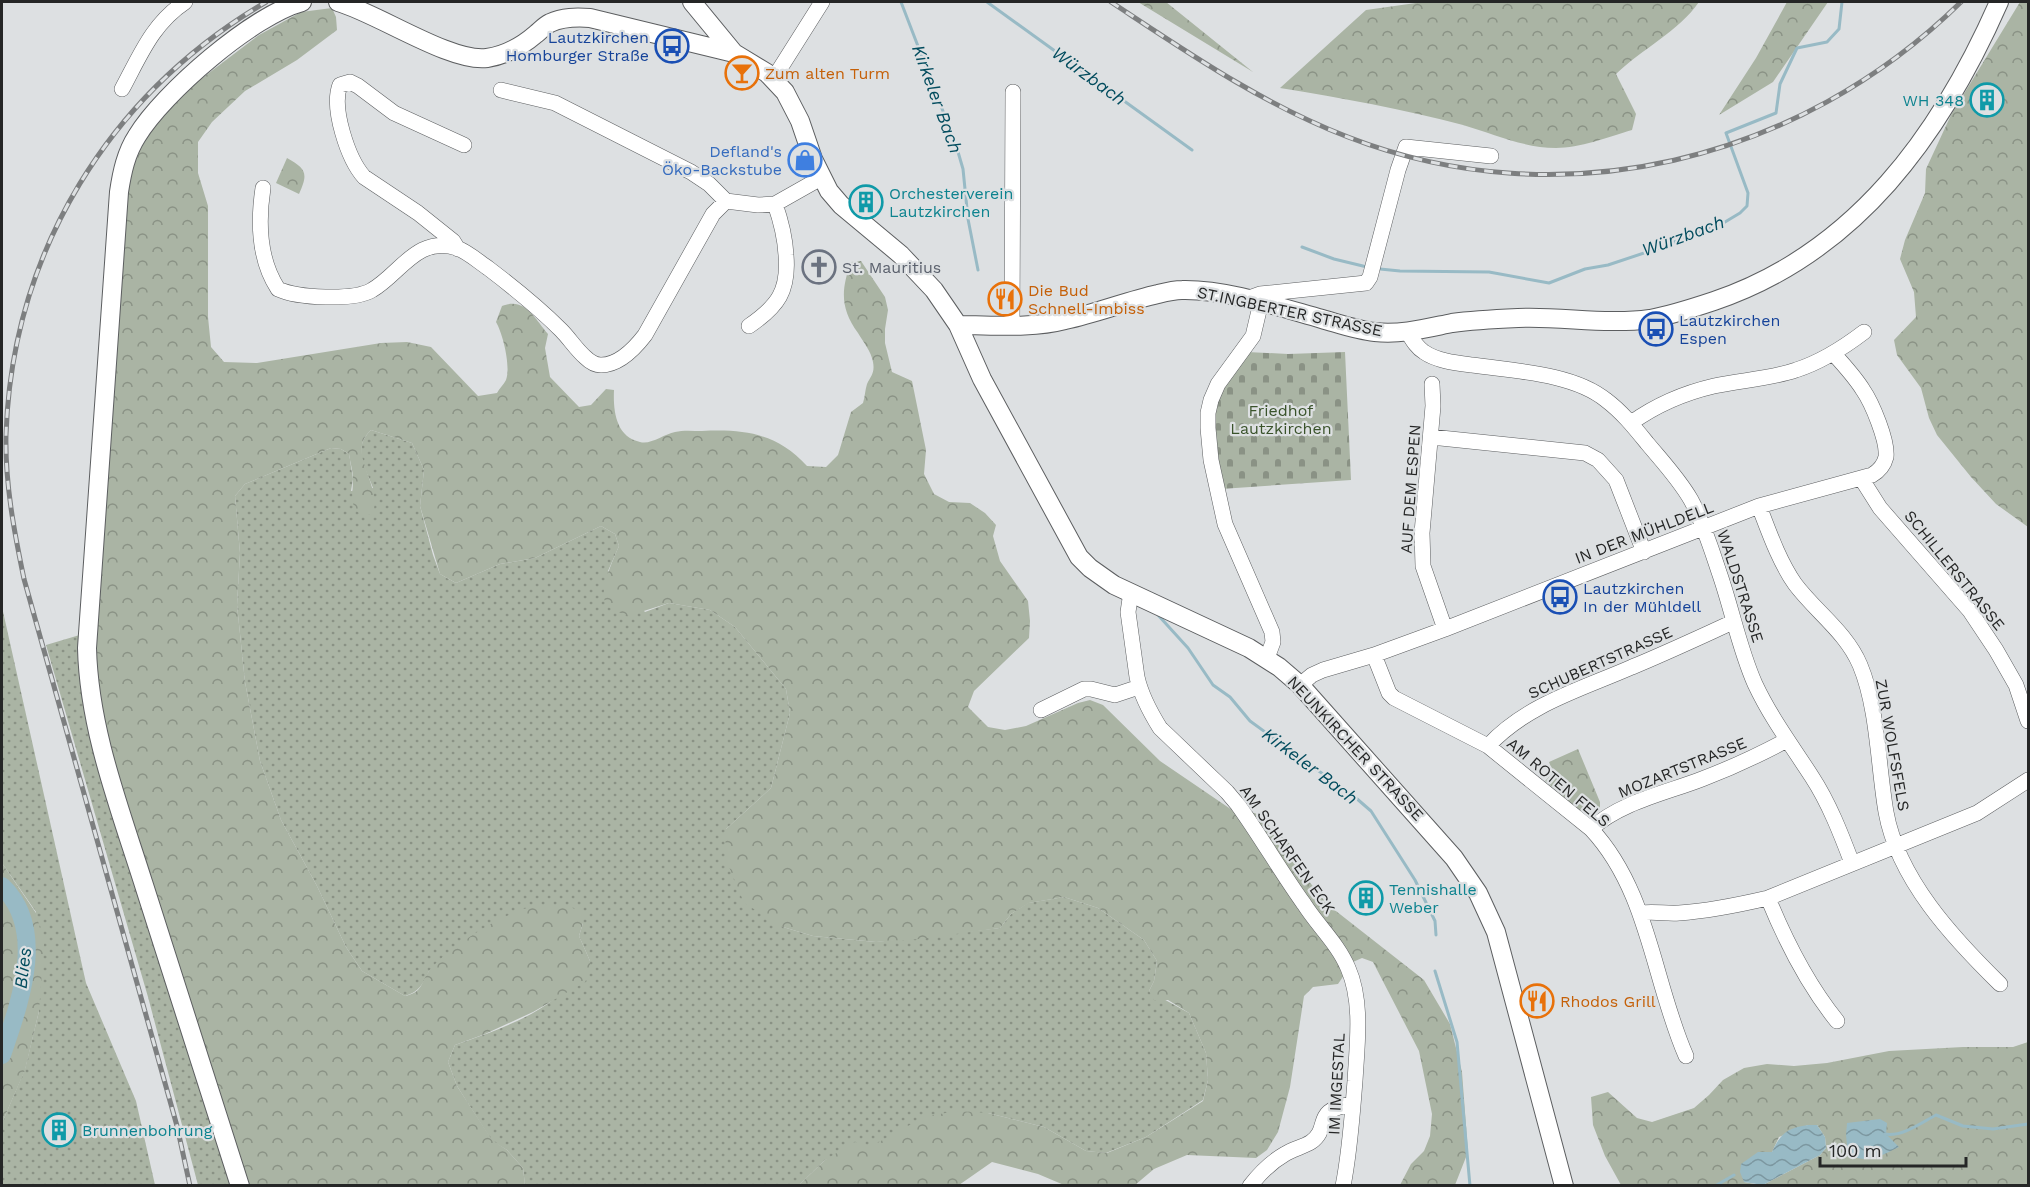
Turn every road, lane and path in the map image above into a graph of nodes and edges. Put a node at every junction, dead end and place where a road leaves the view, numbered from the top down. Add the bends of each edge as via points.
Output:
1 (185, 2) edge
2 (302, 2) edge
3 (338, 2) edge
4 (692, 2) edge
5 (822, 2) edge
6 (1999, 2) edge
7 (705, 17) junction
8 (687, 42) junction
9 (734, 53) junction
10 (774, 78) junction
11 (122, 89) dead end
12 (501, 90) dead end
13 (1013, 92) dead end
14 (464, 145) dead end
15 (1491, 156) dead end
16 (821, 178) junction
17 (263, 188) dead end
18 (726, 201) junction
19 (775, 204) junction
20 (458, 249) junction
21 (1254, 301) junction
22 (749, 326) dead end
23 (958, 326) junction
24 (1012, 326) junction
25 (1407, 331) junction
26 (1864, 332) dead end
27 (967, 346) junction
28 (1833, 353) junction
29 (1432, 384) dead end
30 (1631, 423) junction
31 (1431, 437) junction
32 (1861, 478) junction
33 (1758, 506) junction
34 (1704, 529) junction
35 (1644, 552) junction
36 (1131, 592) junction
37 (1733, 622) junction
38 (1445, 629) junction
39 (1374, 655) junction
40 (1266, 658) junction
41 (1300, 685) junction
42 (1139, 687) junction
43 (1041, 710) dead end
44 (2028, 721) edge
45 (1787, 740) junction
46 (1488, 746) junction
47 (2028, 780) edge
48 (1591, 829) junction
49 (1895, 846) junction
50 (1852, 863) junction
51 (1768, 898) junction
52 (1641, 913) junction
53 (1353, 984) joint
54 (2000, 984) dead end
55 (1837, 1021) dead end
56 (1686, 1056) dead end
57 (1353, 1104) junction
58 (240, 1185) edge
59 (1250, 1185) edge
60 (1343, 1185) edge
61 (1564, 1185) edge

1 - 11 street via 154,30
2 - 58 main road via 261,22 184,81 145,123 126,156 119,192 87,648 91,700 107,765
3 - 8 main road via 474,58 513,50 551,23 576,17
4 - 7 main road
5 - 10 street
6 - 25 main road, ST.INGBERTER STRASSE via 1921,144 1860,213 1801,260 1757,284 1653,318 1603,322 1525,317
7 - 8 main road via 700,34
7 - 9 main road
8 - 9 main road
9 - 10 main road
10 - 16 main road, NEUNKIRCHER STRASSE via 793,106
12 - 18 street via 555,103 691,172
13 - 24 street
14 - 20 street via 394,113 350,82 340,85 339,113 358,171 418,213
15 - 21 street via 1406,147 1366,284 1260,294
16 - 19 street
16 - 23 main road, NEUNKIRCHER STRASSE via 841,204 925,279
17 - 20 street via 260,232 269,272 278,289 294,295 354,296 372,290 417,252 437,246
18 - 19 street
18 - 20 street via 713,214 645,335 621,358 601,365 586,357 531,302
19 - 22 street via 783,231 786,282 771,309
21 - 24 main road, ST.INGBERTER STRASSE via 1178,290 1066,320
21 - 25 main road, ST.INGBERTER STRASSE via 1372,332
21 - 40 street via 1253,336 1218,384 1211,400 1208,428 1225,524 1272,632 1273,642
23 - 24 main road, ST.INGBERTER STRASSE
23 - 27 main road, NEUNKIRCHER STRASSE
24 - 27 main road, ST.INGBERTER STRASSE
25 - 30 street, WALDSTRASSE via 1430,356 1586,388 1604,398
26 - 28 street
27 - 36 main road, NEUNKIRCHER STRASSE via 1079,557 1099,575
28 - 30 street via 1771,377 1686,394 1647,411
28 - 32 street, IN DER MÜHLDELL via 1863,389 1886,450 1878,472
29 - 31 street, AUF DEM ESPEN
30 - 34 street, WALDSTRASSE via 1680,484
31 - 35 street via 1585,453 1598,460 1616,480
31 - 38 street, AUF DEM ESPEN via 1422,551 1427,580
32 - 33 street, IN DER MÜHLDELL
32 - 44 street, SCHILLERSTRASSE via 1880,508 1970,611 2016,685
33 - 34 street, IN DER MÜHLDELL
33 - 49 street, ZUR WOLFSFELS via 1789,575 1840,633 1860,666 1870,698 1886,814
34 - 35 street, IN DER MÜHLDELL
34 - 37 street, WALDSTRASSE
35 - 38 street, IN DER MÜHLDELL
36 - 40 main road, NEUNKIRCHER STRASSE
36 - 42 street, AM SCHARFEN ECK via 1128,612
37 - 45 street, WALDSTRASSE via 1766,707
37 - 46 street, SCHUBERTSTRASSE via 1548,702 1504,730
38 - 39 street, IN DER MÜHLDELL
39 - 41 street, IN DER MÜHLDELL via 1323,670
39 - 46 street, AM ROTEN FELS via 1394,698
40 - 41 main road, NEUNKIRCHER STRASSE
41 - 61 main road, NEUNKIRCHER STRASSE via 1441,843 1467,875 1488,912
42 - 43 street via 1115,695 1084,689
42 - 53 street, AM SCHARFEN ECK via 1160,728 1227,792 1247,818 1304,906 1339,951
45 - 48 street, MOZARTSTRASSE via 1704,779 1632,805
45 - 50 street, WALDSTRASSE via 1823,795
46 - 48 street, AM ROTEN FELS
47 - 49 street via 1977,813
48 - 52 street, AM ROTEN FELS via 1614,858
49 - 50 street
49 - 54 street, ZUR WOLFSFELS via 1941,920
50 - 51 street
51 - 52 street via 1675,914
51 - 55 street via 1801,969
52 - 56 street, AM ROTEN FELS via 1666,1005
53 - 57 street, IM IMGESTAL via 1357,1022
57 - 59 street via 1331,1110 1313,1141 1271,1163
57 - 60 street, IM IMGESTAL

